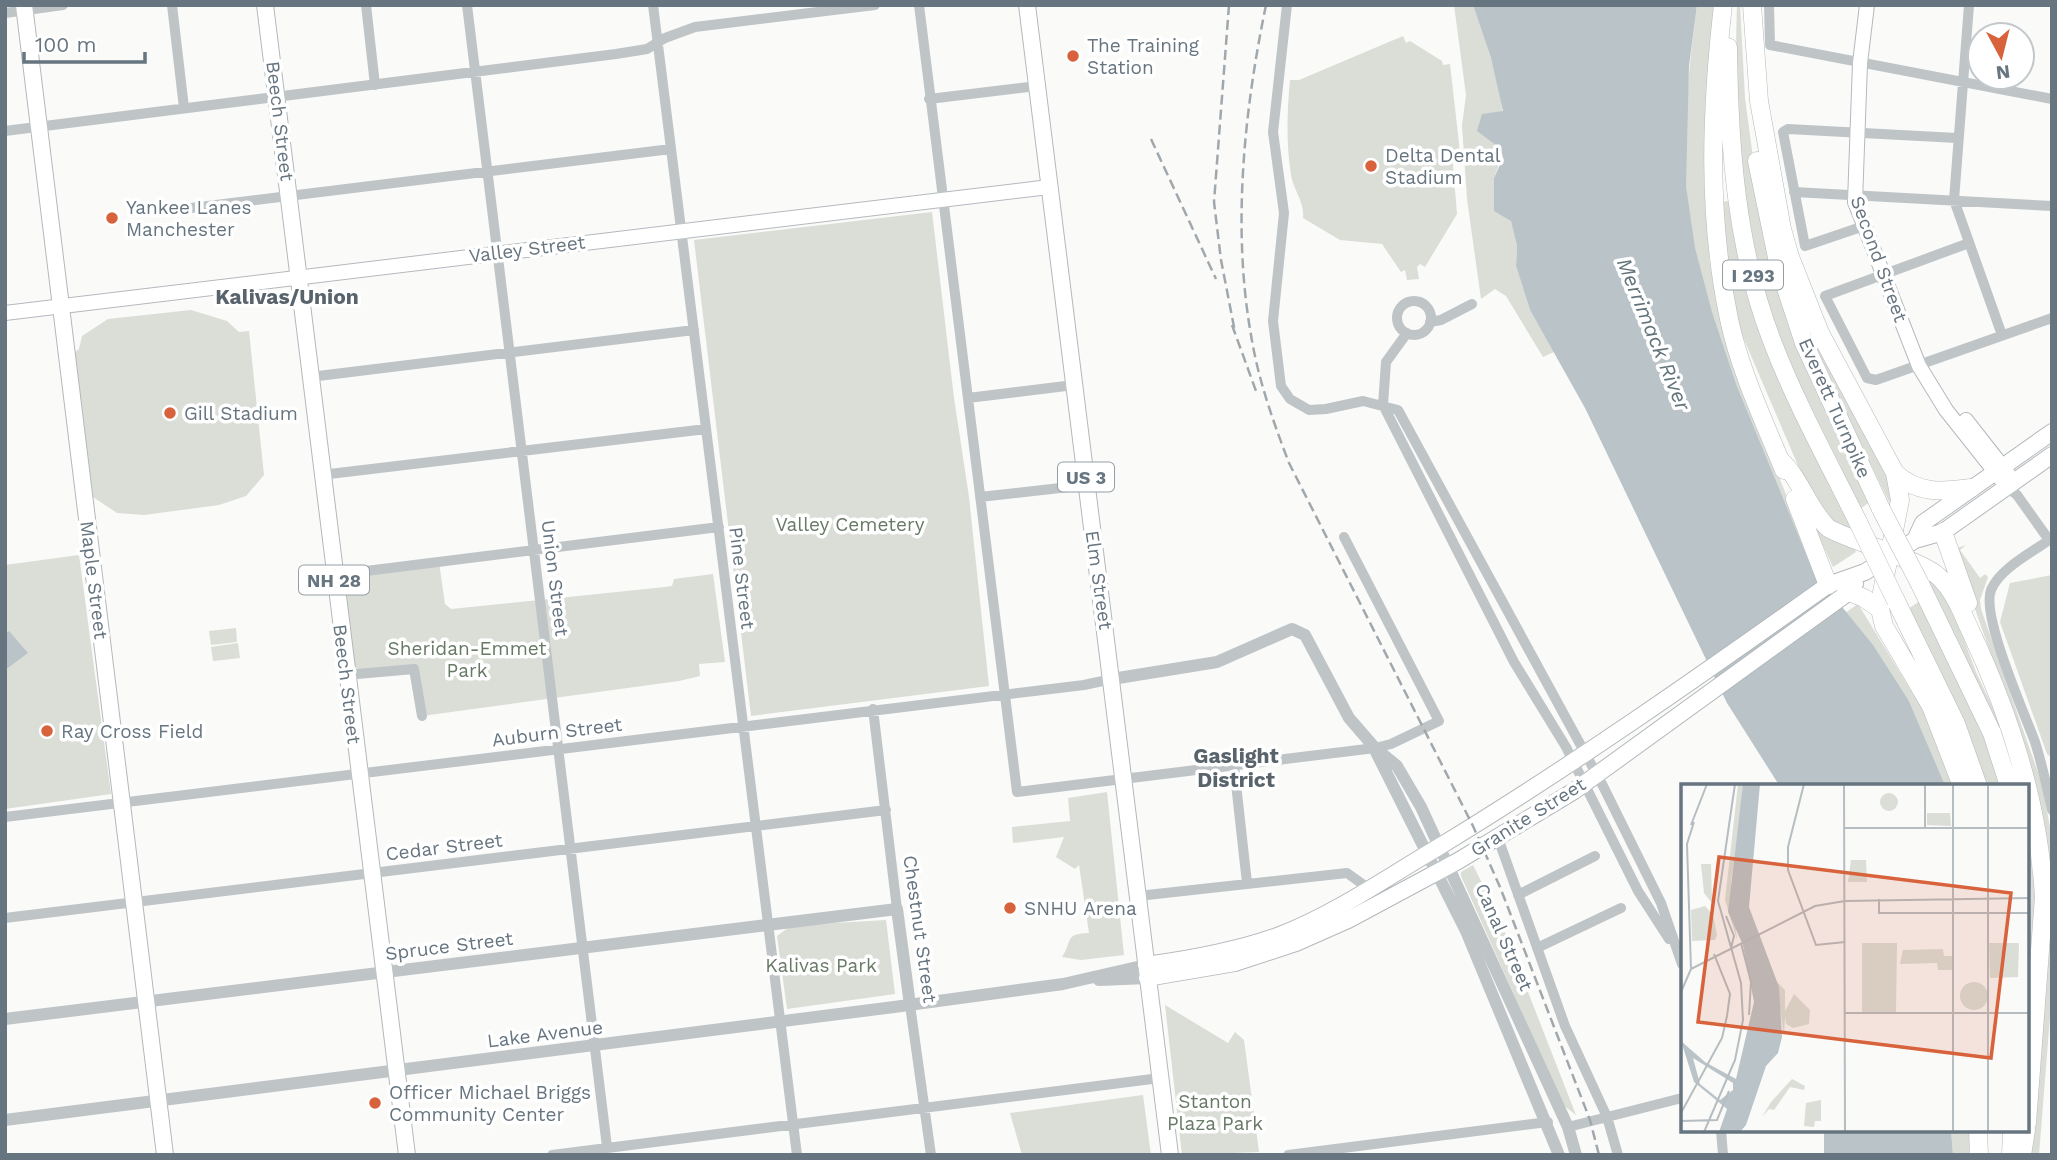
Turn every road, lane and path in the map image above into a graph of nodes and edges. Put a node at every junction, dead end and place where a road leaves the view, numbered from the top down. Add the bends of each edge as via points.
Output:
1 (63, 5) edge
2 (172, 5) edge
3 (265, 5) edge
4 (366, 5) edge
5 (467, 5) edge
6 (653, 5) edge
7 (876, 5) edge
8 (919, 5) edge
9 (1027, 5) edge
10 (1287, 5) edge
11 (1726, 5) edge
12 (1749, 5) edge
13 (1769, 5) edge
14 (1867, 5) edge
15 (1969, 5) edge
16 (24, 8) edge
17 (5, 13) edge
18 (657, 43) junction
19 (1860, 63) junction
20 (475, 72) junction
21 (1961, 83) junction
22 (375, 85) junction
23 (1037, 86) junction
24 (277, 97) junction
25 (929, 99) junction
26 (2052, 99) edge
27 (184, 108) junction
28 (38, 127) junction
29 (5, 131) edge
30 (1857, 132) junction
31 (1957, 138) junction
32 (671, 149) junction
33 (488, 171) junction
34 (1049, 187) junction
35 (1794, 192) junction
36 (1854, 195) junction
37 (289, 196) junction
38 (942, 200) junction
39 (1954, 200) junction
40 (2052, 206) edge
41 (183, 209) dead end
42 (1864, 226) junction
43 (680, 231) junction
44 (1969, 243) junction
45 (498, 252) junction
46 (1882, 274) junction
47 (298, 278) junction
48 (1472, 304) dead end
49 (60, 307) junction
50 (5, 313) edge
51 (2052, 318) edge
52 (1430, 322) junction
53 (694, 330) junction
54 (1407, 333) junction
55 (2002, 335) junction
56 (510, 352) junction
57 (1919, 366) junction
58 (310, 377) junction
59 (1074, 385) junction
60 (968, 398) junction
61 (1383, 405) junction
62 (706, 429) junction
63 (2052, 432) edge
64 (522, 451) junction
65 (2052, 455) edge
66 (1780, 460) junction
67 (1999, 469) junction
68 (1895, 473) junction
69 (321, 475) junction
70 (1087, 485) junction
71 (1971, 488) junction
72 (2012, 488) junction
73 (980, 497) junction
74 (719, 527) junction
75 (1943, 531) junction
76 (1344, 537) dead end
77 (2050, 539) edge
78 (1915, 540) junction
79 (534, 550) junction
80 (1890, 555) junction
81 (334, 575) junction
82 (1839, 592) junction
83 (1880, 609) junction
84 (1981, 653) junction
85 (346, 675) junction
86 (1112, 678) junction
87 (1003, 694) junction
88 (873, 709) junction
89 (422, 716) dead end
90 (742, 726) junction
91 (1375, 748) junction
92 (559, 749) junction
93 (1580, 759) junction
94 (1234, 766) junction
95 (359, 774) junction
96 (1590, 779) junction
97 (1124, 780) junction
98 (1961, 784) edge
99 (1977, 784) edge
100 (2008, 784) edge
101 (2026, 784) edge
102 (2029, 798) edge
103 (121, 804) junction
104 (886, 810) junction
105 (2052, 810) edge
106 (5, 817) edge
107 (754, 826) junction
108 (1498, 838) junction
109 (1434, 849) junction
110 (571, 850) junction
111 (1595, 856) dead end
112 (1444, 868) junction
113 (371, 874) junction
114 (1247, 883) junction
115 (1368, 888) junction
116 (1518, 895) junction
117 (1138, 896) junction
118 (134, 903) junction
119 (1621, 908) dead end
120 (897, 909) junction
121 (5, 918) edge
122 (766, 924) junction
123 (1537, 948) junction
124 (1676, 948) junction
125 (583, 949) junction
126 (1681, 961) edge
127 (1147, 971) junction
128 (383, 974) junction
129 (146, 1002) junction
130 (910, 1005) junction
131 (5, 1019) edge
132 (779, 1023) junction
133 (595, 1047) junction
134 (396, 1072) junction
135 (1160, 1078) junction
136 (2029, 1096) edge
137 (1681, 1098) edge
138 (158, 1102) junction
139 (926, 1108) junction
140 (1607, 1117) junction
141 (5, 1121) edge
142 (1548, 1122) junction
143 (793, 1124) junction
144 (1568, 1127) junction
145 (1721, 1132) edge
146 (1978, 1132) edge
147 (1986, 1132) edge
148 (2012, 1132) edge
149 (2026, 1132) edge
150 (608, 1152) edge
151 (165, 1155) edge
152 (407, 1155) edge
153 (552, 1155) edge
154 (797, 1155) edge
155 (931, 1155) edge
156 (1170, 1155) edge
157 (1288, 1155) edge
158 (1559, 1155) edge
159 (1576, 1155) edge
160 (1618, 1155) edge
161 (1723, 1155) edge
162 (1982, 1155) edge
163 (2011, 1155) edge
164 (2022, 1155) edge

1 - 16 street
2 - 27 street
3 - 24 main road, Beech Street / NH 28
4 - 22 street
5 - 20 street, Union Street
6 - 18 street, Pine Street
7 - 18 street via 695,27
8 - 25 street
9 - 23 main road, Elm Street / US 3
10 - 61 street via 1273,121 1274,159 1284,213 1273,321 1276,368 1285,393 1303,408 1321,410 1363,401
11 - 66 highway via 1713,97 1718,257 1738,352
11 - 99 highway, Everett Turnpike / I 293, bridge via 1731,145 1754,279 1772,340 1956,724
12 - 68 highway via 1759,102 1790,257 1820,333
12 - 100 highway, Everett Turnpike / I 293, bridge via 1747,52 1756,156 1779,267 1808,353 1992,733
13 - 19 street via 1770,45
14 - 19 main road, Second Street
15 - 21 street
16 - 17 street
16 - 28 main road, Maple Street
18 - 20 street via 630,52
18 - 32 street, Pine Street
19 - 21 street
19 - 30 main road, Second Street
20 - 22 street
20 - 33 street, Union Street
21 - 26 street
21 - 31 street
22 - 24 street
23 - 25 street
23 - 34 main road, Elm Street / US 3
24 - 27 street
24 - 37 main road, Beech Street / NH 28
25 - 38 street
27 - 28 street
28 - 29 street
28 - 49 main road, Maple Street
30 - 31 street
30 - 35 street via 1783,132
30 - 36 main road, Second Street
31 - 39 street
32 - 33 street
32 - 43 street, Pine Street
33 - 37 street
33 - 45 street, Union Street
34 - 38 main road, Valley Street
34 - 59 main road, Elm Street / US 3
35 - 36 street
35 - 42 street via 1805,246
36 - 39 street
36 - 42 main road, Second Street
37 - 41 street
37 - 47 main road, Beech Street / NH 28
38 - 43 main road, Valley Street
38 - 60 street
39 - 40 street
39 - 44 street
42 - 46 main road, Second Street
43 - 45 main road, Valley Street
43 - 53 street, Pine Street
44 - 46 street
44 - 55 street
45 - 47 main road, Valley Street
45 - 56 street, Union Street
46 - 57 main road, Second Street
46 - 57 street via 1825,296 1871,379
47 - 49 main road, Valley Street
47 - 58 main road, Beech Street / NH 28
48 - 52 street
49 - 50 main road, Valley Street
49 - 103 main road, Maple Street
51 - 55 street
52 - 54 street via 1421,333
52 - 54 street via 1424,304 1405,304 1397,321
53 - 56 street
53 - 62 street, Pine Street
54 - 61 street via 1387,362
55 - 57 street
56 - 58 street
56 - 64 street, Union Street
57 - 67 main road, Second Street
58 - 69 main road, Beech Street / NH 28
59 - 60 street
59 - 70 main road, Elm Street / US 3
60 - 73 street
61 - 93 street via 1510,654
61 - 93 street via 1398,410 1410,429
62 - 64 street
62 - 74 street, Pine Street
63 - 67 main road, Granite Street
64 - 69 street
64 - 79 street, Union Street
65 - 72 main road, Granite Street
66 - 80 highway via 1795,474 1815,515 1828,528
66 - 82 highway
67 - 71 main road, Granite Street
67 - 72 main road, Second Street
68 - 71 highway via 1929,491
68 - 80 highway via 1900,500
69 - 81 main road, Beech Street / NH 28
70 - 73 street
70 - 86 main road, Elm Street / US 3
71 - 78 main road, Granite Street via 1923,523
72 - 75 main road, Granite Street
72 - 77 street, Second Street
73 - 87 street
74 - 79 street
74 - 90 street, Pine Street
75 - 78 main road, Granite Street
75 - 84 highway
76 - 91 street via 1439,721
77 - 105 street via 2004,574 1990,596 1993,625 2036,745
78 - 80 main road, Granite Street
79 - 81 street
79 - 92 street, Union Street
80 - 82 main road, Granite Street
80 - 83 highway
80 - 84 highway via 1938,575 1951,590
81 - 85 main road, Beech Street / NH 28
82 - 83 highway via 1864,598
82 - 93 main road, Granite Street via 1698,677
82 - 96 main road, Granite Street
83 - 98 highway via 1893,645 1931,706
84 - 101 highway
85 - 89 street via 414,669
85 - 95 main road, Beech Street / NH 28
86 - 87 street, Auburn Street
86 - 91 street, Canal Street via 1217,662 1297,630 1312,646 1349,718
86 - 97 main road, Elm Street / US 3
87 - 88 street, Auburn Street
87 - 97 street via 1017,792
88 - 90 street, Auburn Street
88 - 104 street, Chestnut Street
90 - 92 street, Auburn Street
90 - 107 street, Pine Street
91 - 94 street
91 - 109 street, Canal Street
92 - 95 street, Auburn Street
92 - 110 street, Union Street
93 - 96 street
93 - 96 street
93 - 109 main road, Granite Street
94 - 97 street
94 - 114 street
95 - 103 street, Auburn Street
95 - 113 main road, Beech Street / NH 28
96 - 108 main road, Granite Street
96 - 124 street via 1661,903
96 - 124 street via 1638,891
97 - 117 main road, Elm Street / US 3
102 - 136 highway via 2042,865 2043,910
103 - 106 street, Auburn Street
103 - 118 main road, Maple Street
104 - 107 street, Cedar Street
104 - 120 street, Chestnut Street
107 - 110 street, Cedar Street
107 - 122 street, Pine Street
108 - 112 main road, Granite Street
108 - 116 street
109 - 112 street, Canal Street
109 - 115 main road, Granite Street
110 - 113 street, Cedar Street
110 - 125 street, Union Street
111 - 116 street
112 - 127 main road, Granite Street via 1297,943 1235,963
112 - 142 street, Canal Street
112 - 144 street, Canal Street
113 - 118 street, Cedar Street
113 - 128 main road, Beech Street / NH 28
114 - 115 street via 1347,873
114 - 117 street
115 - 127 main road, Granite Street via 1330,912 1261,941
116 - 123 street
117 - 127 main road, Elm Street / US 3
118 - 121 street, Cedar Street
118 - 129 main road, Maple Street
119 - 123 street
120 - 122 street, Spruce Street
120 - 130 street, Chestnut Street
122 - 125 street, Spruce Street
122 - 132 street, Pine Street
123 - 140 street via 1570,1037
124 - 126 street
125 - 128 street, Spruce Street
125 - 133 street, Union Street
127 - 130 street, Lake Avenue
127 - 135 main road, Elm Street / US 3
128 - 129 street, Spruce Street
128 - 134 main road, Beech Street / NH 28
129 - 131 street, Spruce Street
129 - 138 main road, Maple Street
130 - 132 street, Lake Avenue
130 - 139 street, Chestnut Street
132 - 133 street, Lake Avenue
132 - 143 street, Pine Street
133 - 134 street, Lake Avenue
133 - 150 street, Union Street
134 - 138 street, Lake Avenue
134 - 152 main road, Beech Street / NH 28
135 - 139 street
135 - 156 main road, Elm Street / US 3
137 - 140 street
138 - 141 street, Lake Avenue
138 - 151 main road, Maple Street
139 - 143 street
139 - 155 street, Chestnut Street
140 - 144 street
140 - 160 street
142 - 157 street
142 - 158 street, Canal Street
143 - 150 street
143 - 154 street, Pine Street
144 - 159 street, Canal Street
145 - 161 street
146 - 162 highway
147 - 162 highway
148 - 163 highway
149 - 164 highway
150 - 153 street

